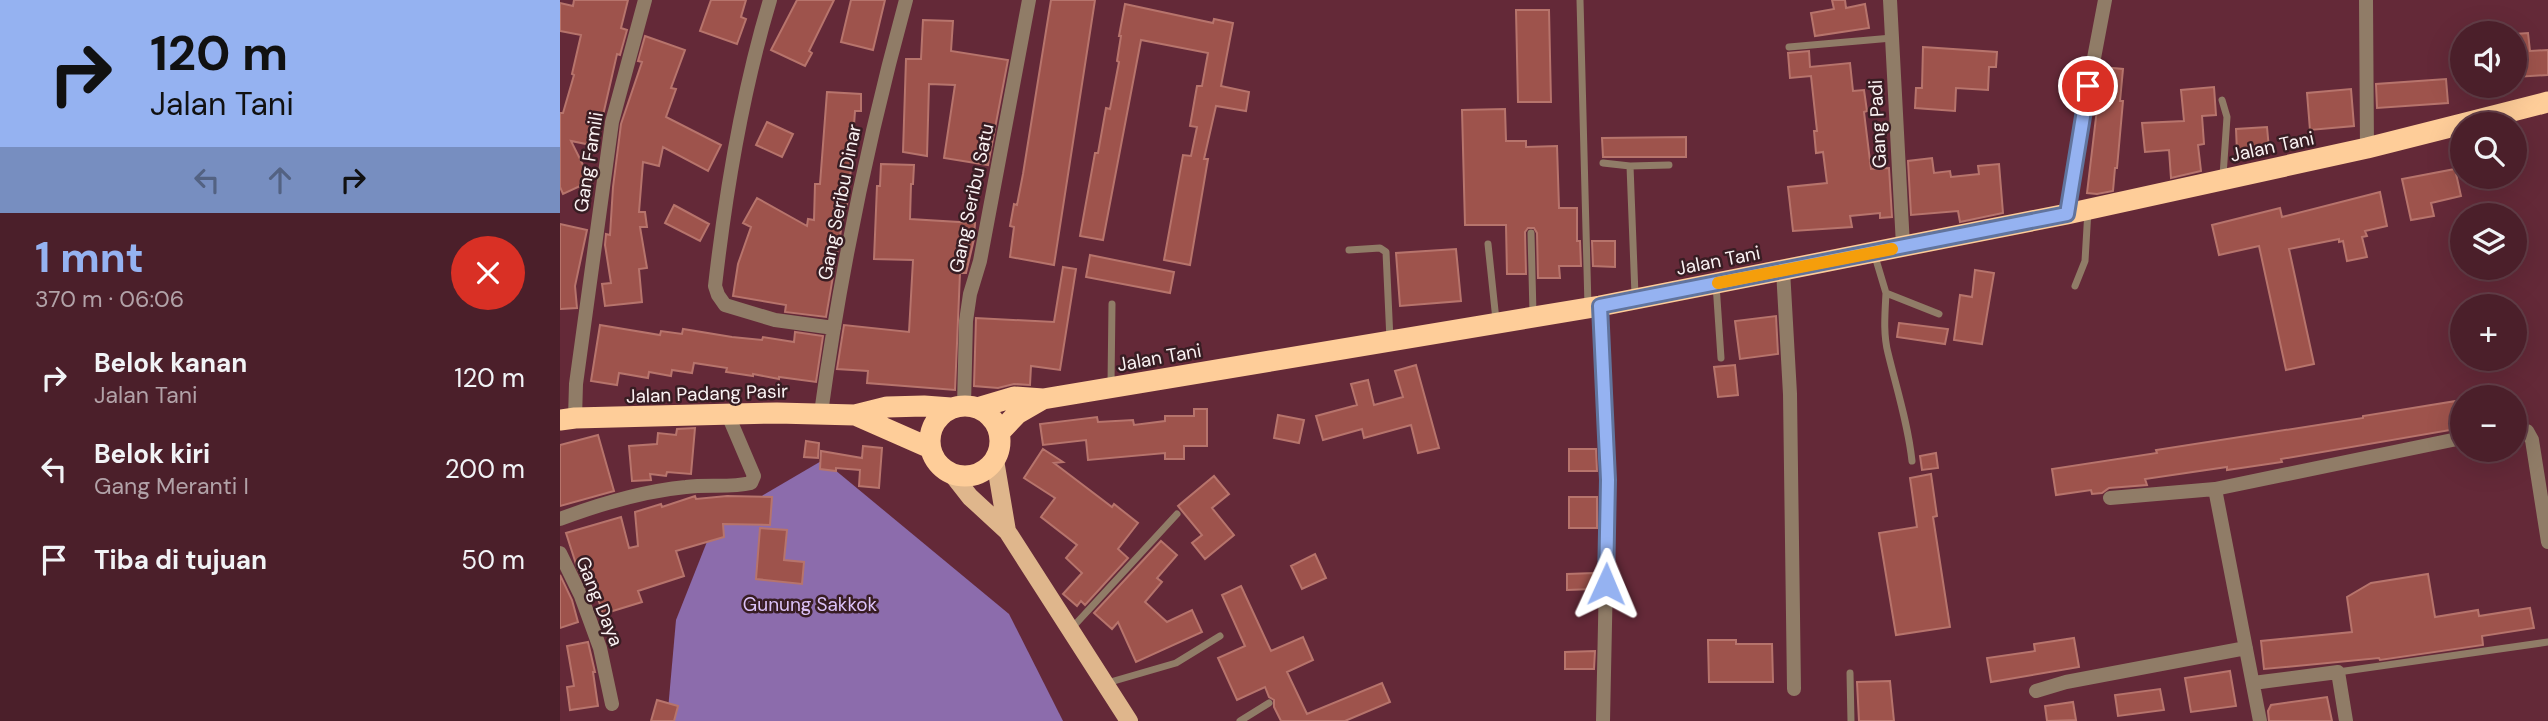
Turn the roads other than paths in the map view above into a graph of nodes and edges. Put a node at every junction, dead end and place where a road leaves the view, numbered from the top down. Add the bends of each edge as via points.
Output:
1 (645, 0) edge
2 (770, 0) edge
3 (906, 0) edge
4 (1030, 0) edge
5 (1580, 0) edge
6 (1890, 0) edge
7 (2105, 0) edge
8 (2366, 0) edge
9 (1892, 38) junction
10 (1788, 47) dead end
11 (2222, 100) dead end
12 (2548, 102) edge
13 (2509, 112) edge
14 (2450, 127) edge
15 (2367, 148) junction
16 (1603, 163) dead end
17 (1669, 164) dead end
18 (1630, 166) junction
19 (2223, 180) junction
20 (2078, 212) junction
21 (1531, 233) dead end
22 (1488, 244) dead end
23 (1903, 247) junction
24 (1349, 250) dead end
25 (1874, 252) junction
26 (1783, 270) junction
27 (1716, 283) junction
28 (2075, 286) dead end
29 (1886, 293) junction
30 (1635, 299) junction
31 (1112, 304) dead end
32 (1594, 307) junction
33 (1939, 314) dead end
34 (1533, 318) junction
35 (1497, 324) junction
36 (834, 328) junction
37 (1390, 341) junction
38 (1721, 358) dead end
39 (1111, 388) junction
40 (1044, 399) junction
41 (964, 407) junction
42 (821, 413) junction
43 (728, 415) junction
44 (855, 415) junction
45 (568, 419) edge
46 (2527, 430) edge
47 (999, 433) junction
48 (2450, 440) edge
49 (930, 448) junction
50 (995, 460) junction
51 (1912, 461) dead end
52 (951, 474) junction
53 (2215, 489) junction
54 (2110, 498) dead end
55 (1177, 514) dead end
56 (560, 519) edge
57 (1007, 531) junction
58 (2548, 542) edge
59 (560, 553) edge
60 (1071, 629) junction
61 (1220, 636) dead end
62 (2548, 642) edge
63 (2246, 648) junction
64 (2338, 672) junction
65 (1850, 673) dead end
66 (2253, 682) junction
67 (1106, 683) junction
68 (1794, 689) dead end
69 (2036, 691) dead end
70 (1269, 703) dead end
71 (612, 704) dead end
72 (1129, 721) edge
73 (1240, 721) edge
74 (1603, 721) edge
75 (1851, 721) edge
76 (2260, 721) edge
77 (2346, 721) edge

1 - 45 street, Gang Famili via 612,122
2 - 36 street via 739,125 715,286 725,305 775,320
3 - 36 street, Gang Seribu Dinar via 877,112
4 - 41 street, Gang Seribu Satu via 967,312
5 - 32 lane
6 - 9 street, Gang Padi
7 - 20 street via 2080,132
8 - 15 street
9 - 10 lane
9 - 23 street, Gang Padi
11 - 19 lane via 2227,117
12 - 13 highway, Jalan Tani
14 - 15 highway, Jalan Tani
15 - 19 highway, Jalan Tani
16 - 18 lane
17 - 18 lane
18 - 30 lane
19 - 20 highway, Jalan Tani
20 - 23 highway, Jalan Tani
20 - 28 lane via 2085,261
21 - 34 lane
22 - 35 lane
23 - 25 highway, Jalan Tani
24 - 37 lane via 1380,248 1386,252
25 - 26 highway, Jalan Tani
25 - 29 lane
26 - 27 highway, Jalan Tani
26 - 68 street via 1790,394
27 - 30 highway, Jalan Tani
27 - 38 lane
29 - 33 lane
29 - 51 lane via 1887,352
30 - 32 highway, Jalan Tani
31 - 39 lane
32 - 34 highway, Jalan Tani
32 - 74 street via 1608,480
34 - 35 highway, Jalan Tani
35 - 37 highway, Jalan Tani
36 - 42 street, Gang Seribu Dinar
37 - 39 highway, Jalan Tani
39 - 40 highway, Jalan Tani
40 - 41 highway, Jalan Tani via 1014,397
40 - 47 highway via 1017,414
41 - 44 highway, Jalan Tani via 887,407
41 - 47 highway via 991,418
41 - 49 highway via 936,420
42 - 43 highway, Jalan Padang Pasir
42 - 44 highway, Jalan Padang Pasir
43 - 45 highway, Jalan Padang Pasir
43 - 56 street via 754,476 751,484 684,487
44 - 49 highway
46 - 58 street
47 - 50 highway
48 - 53 street
49 - 52 highway via 940,466
50 - 52 highway via 980,473
50 - 57 main road
52 - 57 main road
53 - 54 street
53 - 63 street
55 - 60 lane
57 - 60 main road
59 - 71 street, Gang Daya via 600,648
60 - 67 main road
61 - 67 lane via 1176,663
62 - 64 lane
63 - 66 street
63 - 69 street
64 - 66 street
64 - 77 street
65 - 75 lane
66 - 76 street
67 - 72 main road
70 - 73 lane

